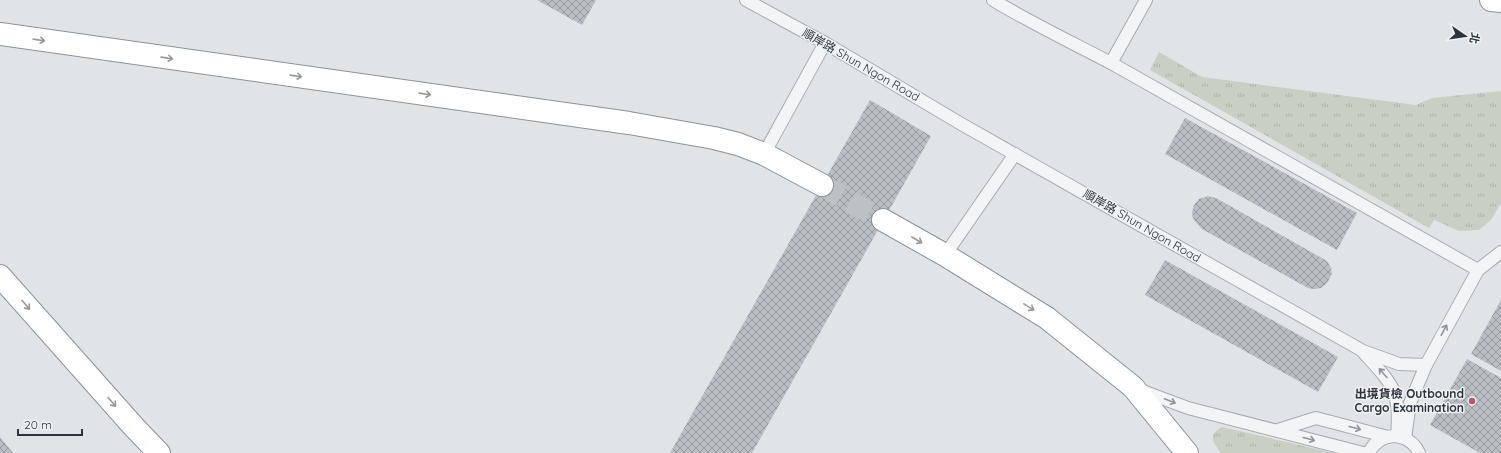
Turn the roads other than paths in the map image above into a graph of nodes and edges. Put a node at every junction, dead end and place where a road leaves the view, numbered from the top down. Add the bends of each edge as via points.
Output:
1 (746, 0) edge
2 (993, 0) edge
3 (1146, 0) edge
4 (1491, 0) edge
5 (1501, 2) edge
6 (0, 34) edge
7 (825, 43) junction
8 (1111, 63) junction
9 (764, 154) junction
10 (1015, 154) junction
11 (822, 185) tunnel mouth
12 (884, 220) tunnel mouth
13 (1501, 252) edge
14 (945, 255) junction
15 (1478, 270) junction
16 (0, 276) edge
17 (1363, 351) junction
18 (1426, 365) junction
19 (1133, 387) junction
20 (1278, 430) junction
21 (1396, 437) junction
22 (158, 453) edge
23 (1187, 453) edge
24 (1363, 453) edge
25 (1369, 453) edge
26 (1419, 453) edge

1 - 7 lane, 順岸路 Shun Ngon Road
2 - 8 lane
3 - 8 lane
4 - 5 highway
6 -> 9 highway via 629,123 714,138
7 - 9 lane
7 - 10 lane, 順岸路 Shun Ngon Road
8 - 15 lane
9 - 11 highway
10 - 14 lane
10 - 17 lane, 順岸路 Shun Ngon Road
12 -> 14 highway
13 - 15 lane
14 -> 19 highway via 1047,318
18 -> 15 lane
16 -> 22 highway
17 - 18 lane, 順岸路 Shun Ngon Road via 1399,364
21 -> 17 lane via 1398,405 1394,391 1387,378
18 - 21 lane
19 -> 20 lane via 1188,408
19 - 23 highway
20 -> 21 lane via 1316,418
20 -> 24 lane
21 - 25 lane via 1379,440
21 - 26 lane via 1413,443

